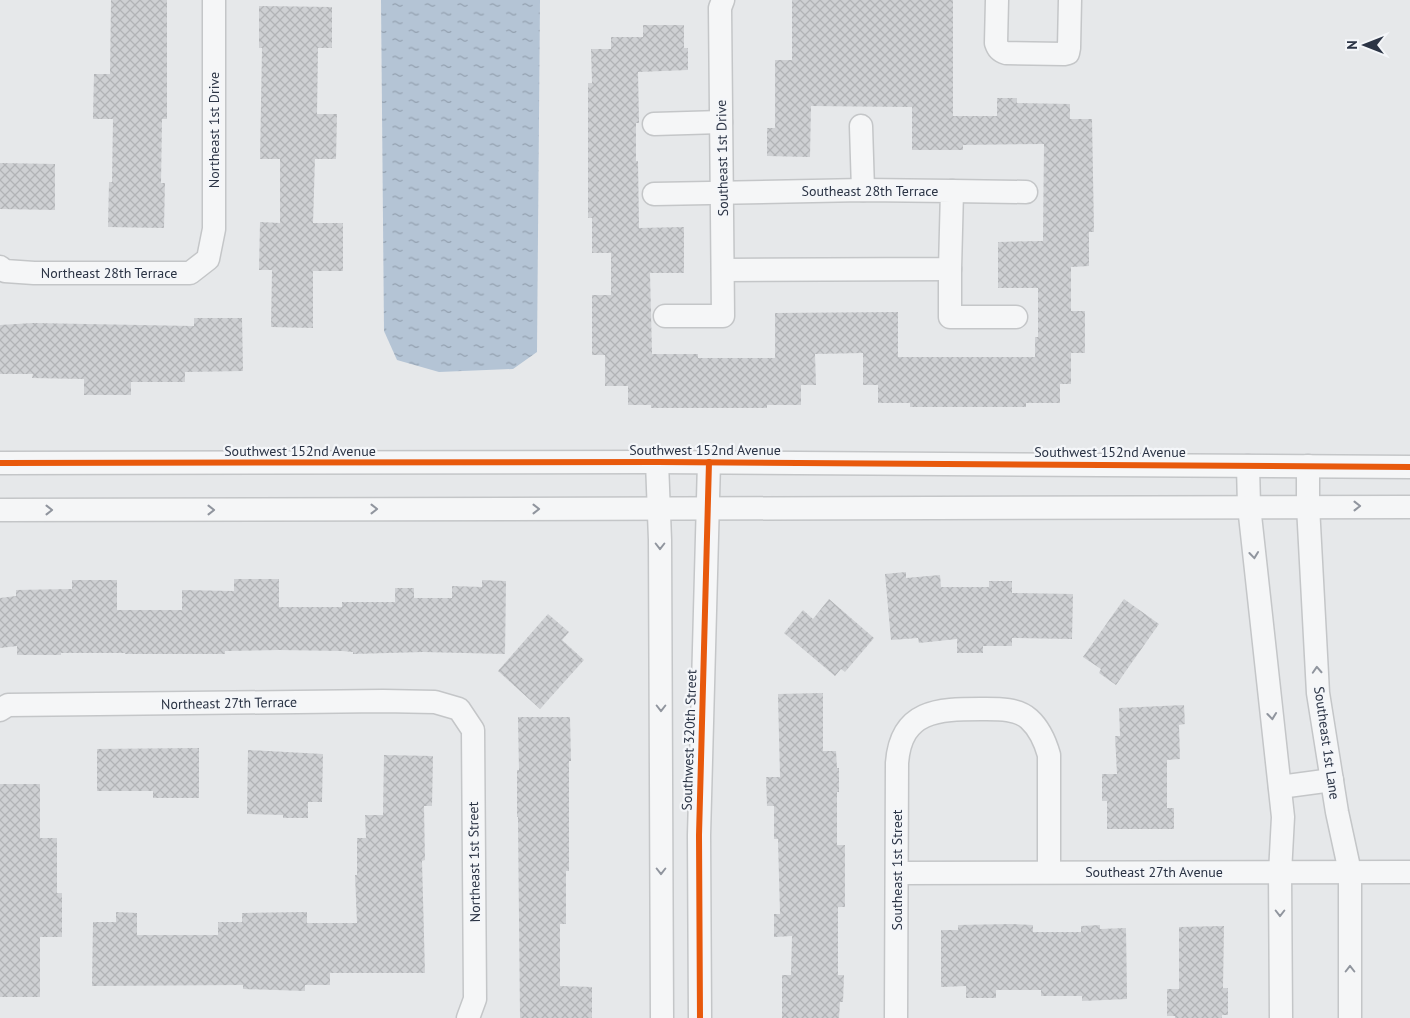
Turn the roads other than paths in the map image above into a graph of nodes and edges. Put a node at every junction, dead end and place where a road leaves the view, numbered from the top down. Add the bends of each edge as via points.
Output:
1 (214, 0) edge
2 (722, 0) edge
3 (997, 0) edge
4 (1070, 0) edge
5 (721, 122) junction
6 (654, 124) dead end
7 (862, 126) dead end
8 (863, 190) junction
9 (952, 191) junction
10 (1026, 192) dead end
11 (722, 193) junction
12 (654, 194) dead end
13 (208, 259) joint
14 (3, 269) edge
15 (723, 270) junction
16 (950, 270) junction
17 (665, 316) dead end
18 (1016, 317) dead end
19 (657, 462) junction
20 (709, 462) junction
21 (0, 464) edge
22 (1248, 466) junction
23 (1308, 466) junction
24 (1410, 467) edge
25 (1249, 506) junction
26 (1308, 506) junction
27 (1410, 506) edge
28 (660, 508) junction
29 (708, 508) junction
30 (0, 510) edge
31 (459, 709) joint
32 (0, 710) edge
33 (1332, 780) junction
34 (1280, 786) junction
35 (1049, 872) junction
36 (1350, 872) junction
37 (1410, 872) edge
38 (897, 873) junction
39 (1280, 873) junction
40 (468, 1018) edge
41 (662, 1018) edge
42 (700, 1018) edge
43 (896, 1018) edge
44 (1281, 1018) edge
45 (1350, 1018) edge

1 - 13 street, Northeast 1st Drive via 214,230
2 - 5 street, Southeast 1st Drive
3 - 4 street via 996,43 1001,52 1064,54 1069,48
5 - 6 street
5 - 11 street, Southeast 1st Drive
7 - 8 street
8 - 9 street, Southeast 28th Terrace
8 - 11 street, Southeast 28th Terrace
9 - 10 street
9 - 16 street, Southeast 28th Terrace
11 - 12 street, Southeast 28th Terrace
11 - 15 street, Southeast 1st Drive
13 - 14 street, Northeast 28th Terrace via 190,273 34,273
15 - 16 street
15 - 17 street, Southeast 1st Drive via 723,316
16 - 18 street, Southeast 28th Terrace via 950,317
19 - 20 street, Southwest 152nd Avenue
19 - 21 street, Southwest 152nd Avenue
19 - 28 street, Southwest 320th Street
20 - 22 street, Southwest 152nd Avenue
20 - 29 street, Southwest 320th Street
22 - 23 street, Southwest 152nd Avenue
22 - 25 street
23 - 24 street, Southwest 152nd Avenue
23 - 26 street, Southeast 1st Lane
25 - 26 street
25 - 29 street
25 -> 34 street
26 -> 27 street
33 -> 26 street, Southeast 1st Lane via 1318,693
28 - 29 street
30 -> 28 street
28 -> 41 street, Southwest 320th Street
29 - 42 street, Southwest 320th Street via 699,835
31 - 32 street, Northeast 27th Terrace via 435,702 383,701 8,705
31 - 40 street, Northeast 1st Street via 473,730 475,999
33 - 34 street
33 - 36 street, Southeast 1st Lane
34 - 39 street via 1284,817
35 - 38 street, Southeast 27th Avenue
35 - 38 street, Southeast 1st Street via 1049,755 1044,737 1028,718 1010,710 953,709 933,712 911,725 898,752
35 - 39 street, Southeast 27th Avenue
36 - 37 street, Southeast 27th Avenue
36 - 39 street, Southeast 27th Avenue
45 -> 36 street, Southeast 1st Lane
38 - 43 street, Southeast 1st Street
39 -> 44 street

